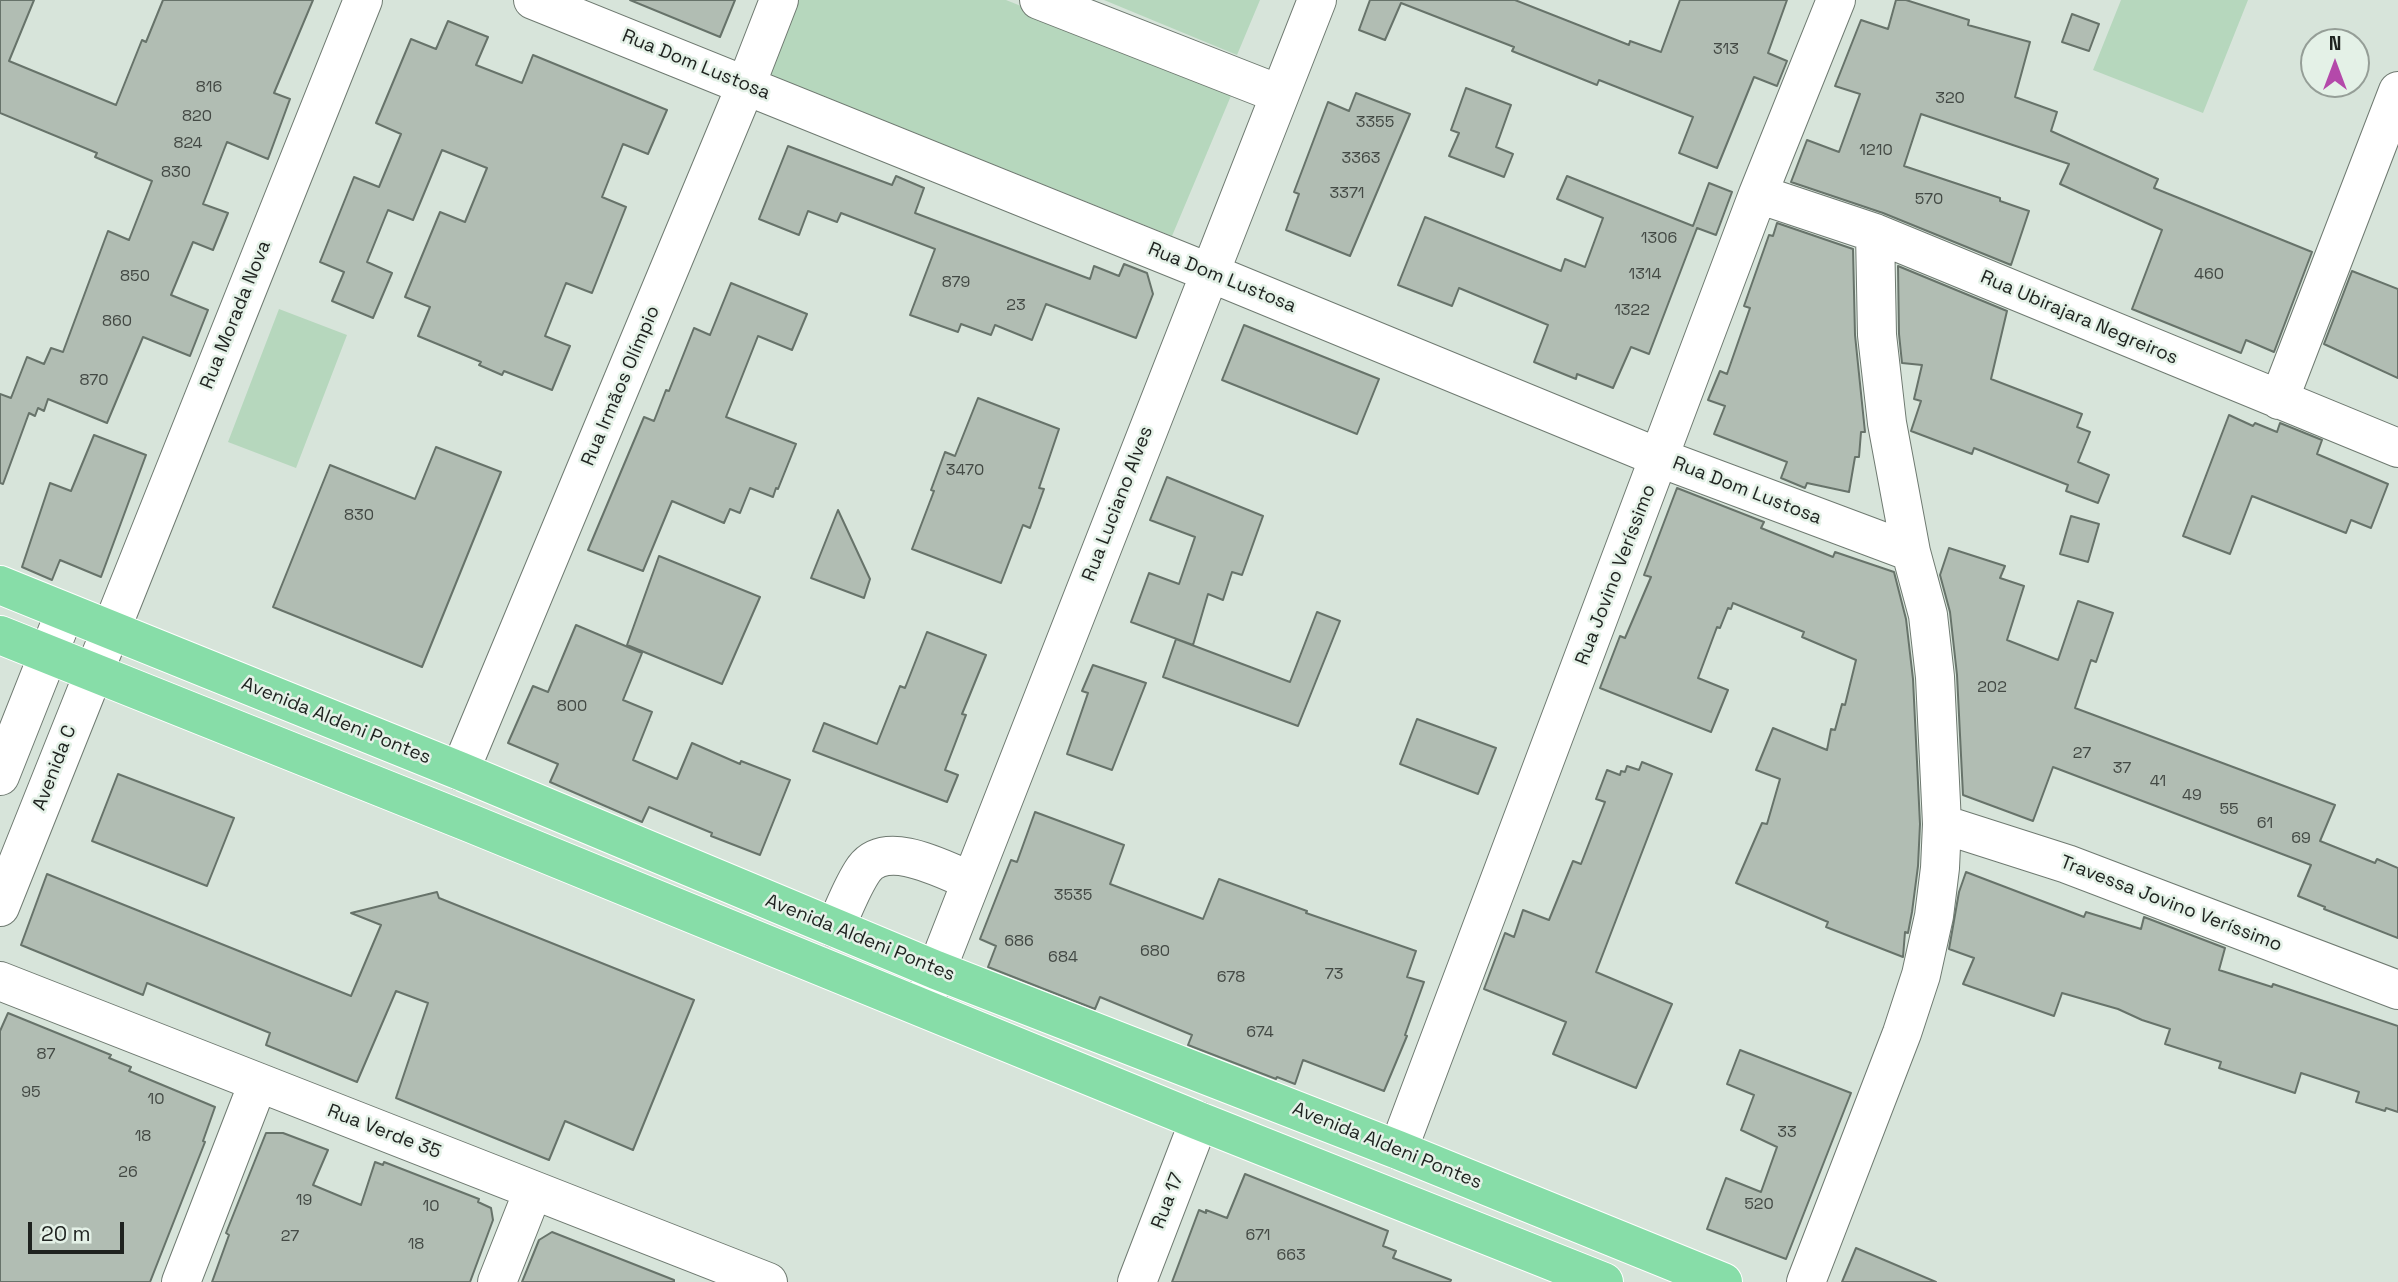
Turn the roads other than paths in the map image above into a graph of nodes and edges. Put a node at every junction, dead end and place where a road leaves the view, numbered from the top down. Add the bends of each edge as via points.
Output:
1 (363, 0) edge
2 (533, 0) edge
3 (779, 0) edge
4 (1038, 0) edge
5 (1317, 0) edge
6 (1836, 0) edge
7 (746, 85) junction
8 (2398, 91) edge
9 (1279, 94) junction
10 (1758, 194) junction
11 (1875, 233) junction
12 (1208, 272) junction
13 (2279, 400) junction
14 (2398, 448) edge
15 (1660, 458) junction
16 (1911, 552) junction
17 (0, 585) edge
18 (65, 611) junction
19 (110, 630) junction
20 (0, 635) edge
21 (48, 654) junction
22 (93, 672) junction
23 (460, 771) junction
24 (0, 776) edge
25 (1942, 824) junction
26 (971, 881) junction
27 (0, 907) edge
28 (835, 928) junction
29 (936, 970) junction
30 (0, 981) edge
31 (2398, 990) edge
32 (921, 1008) junction
33 (258, 1083) junction
34 (1199, 1121) junction
35 (1398, 1150) junction
36 (533, 1191) junction
37 (181, 1282) edge
38 (497, 1282) edge
39 (768, 1282) edge
40 (1137, 1282) edge
41 (1604, 1282) edge
42 (1723, 1282) edge
43 (1806, 1282) edge

1 - 19 street, Rua Morada Nova
2 - 7 street, Rua Dom Lustosa
3 - 7 street, Rua Irmãos Olímpio
4 - 9 street
5 - 9 street, Rua Luciano Alves
6 - 10 street, Rua Jovino Veríssimo
7 - 12 street, Rua Dom Lustosa
7 - 23 street, Rua Irmãos Olímpio
8 - 13 street
9 - 12 street, Rua Luciano Alves
10 - 11 street, Rua Ubirajara Negreiros
10 - 15 street, Rua Jovino Veríssimo
11 - 13 street, Rua Ubirajara Negreiros
11 - 16 street via 1877,335 1887,423
12 - 15 street, Rua Dom Lustosa
12 - 26 street, Rua Luciano Alves
13 - 14 street, Rua Ubirajara Negreiros
15 - 16 street, Rua Dom Lustosa
15 - 35 street, Rua Jovino Veríssimo
16 - 25 street via 1934,664
17 - 18 main road, Avenida Aldeni Pontes
18 - 19 main road, Avenida Aldeni Pontes
18 - 21 street
19 - 22 street, Avenida C
19 - 23 main road, Avenida Aldeni Pontes
20 - 21 main road
21 - 22 main road
21 - 24 street
22 - 27 street, Avenida C
22 - 32 main road
23 - 28 main road, Avenida Aldeni Pontes
25 - 31 street, Travessa Jovino Veríssimo via 2067,864
25 - 43 street via 1934,916 1921,975
26 - 28 street via 914,858 880,857 862,872
26 - 29 street, Rua Luciano Alves
28 - 29 main road, Avenida Aldeni Pontes
29 - 32 street, Rua Luciano Alves
29 - 35 main road, Avenida Aldeni Pontes
30 - 33 street, Rua Verde 35
32 - 34 main road
33 - 36 street, Rua Verde 35
33 - 37 street
34 - 40 street, Rua 17
34 - 41 main road
35 - 42 main road, Avenida Aldeni Pontes
36 - 38 street
36 - 39 street, Rua Verde 35

